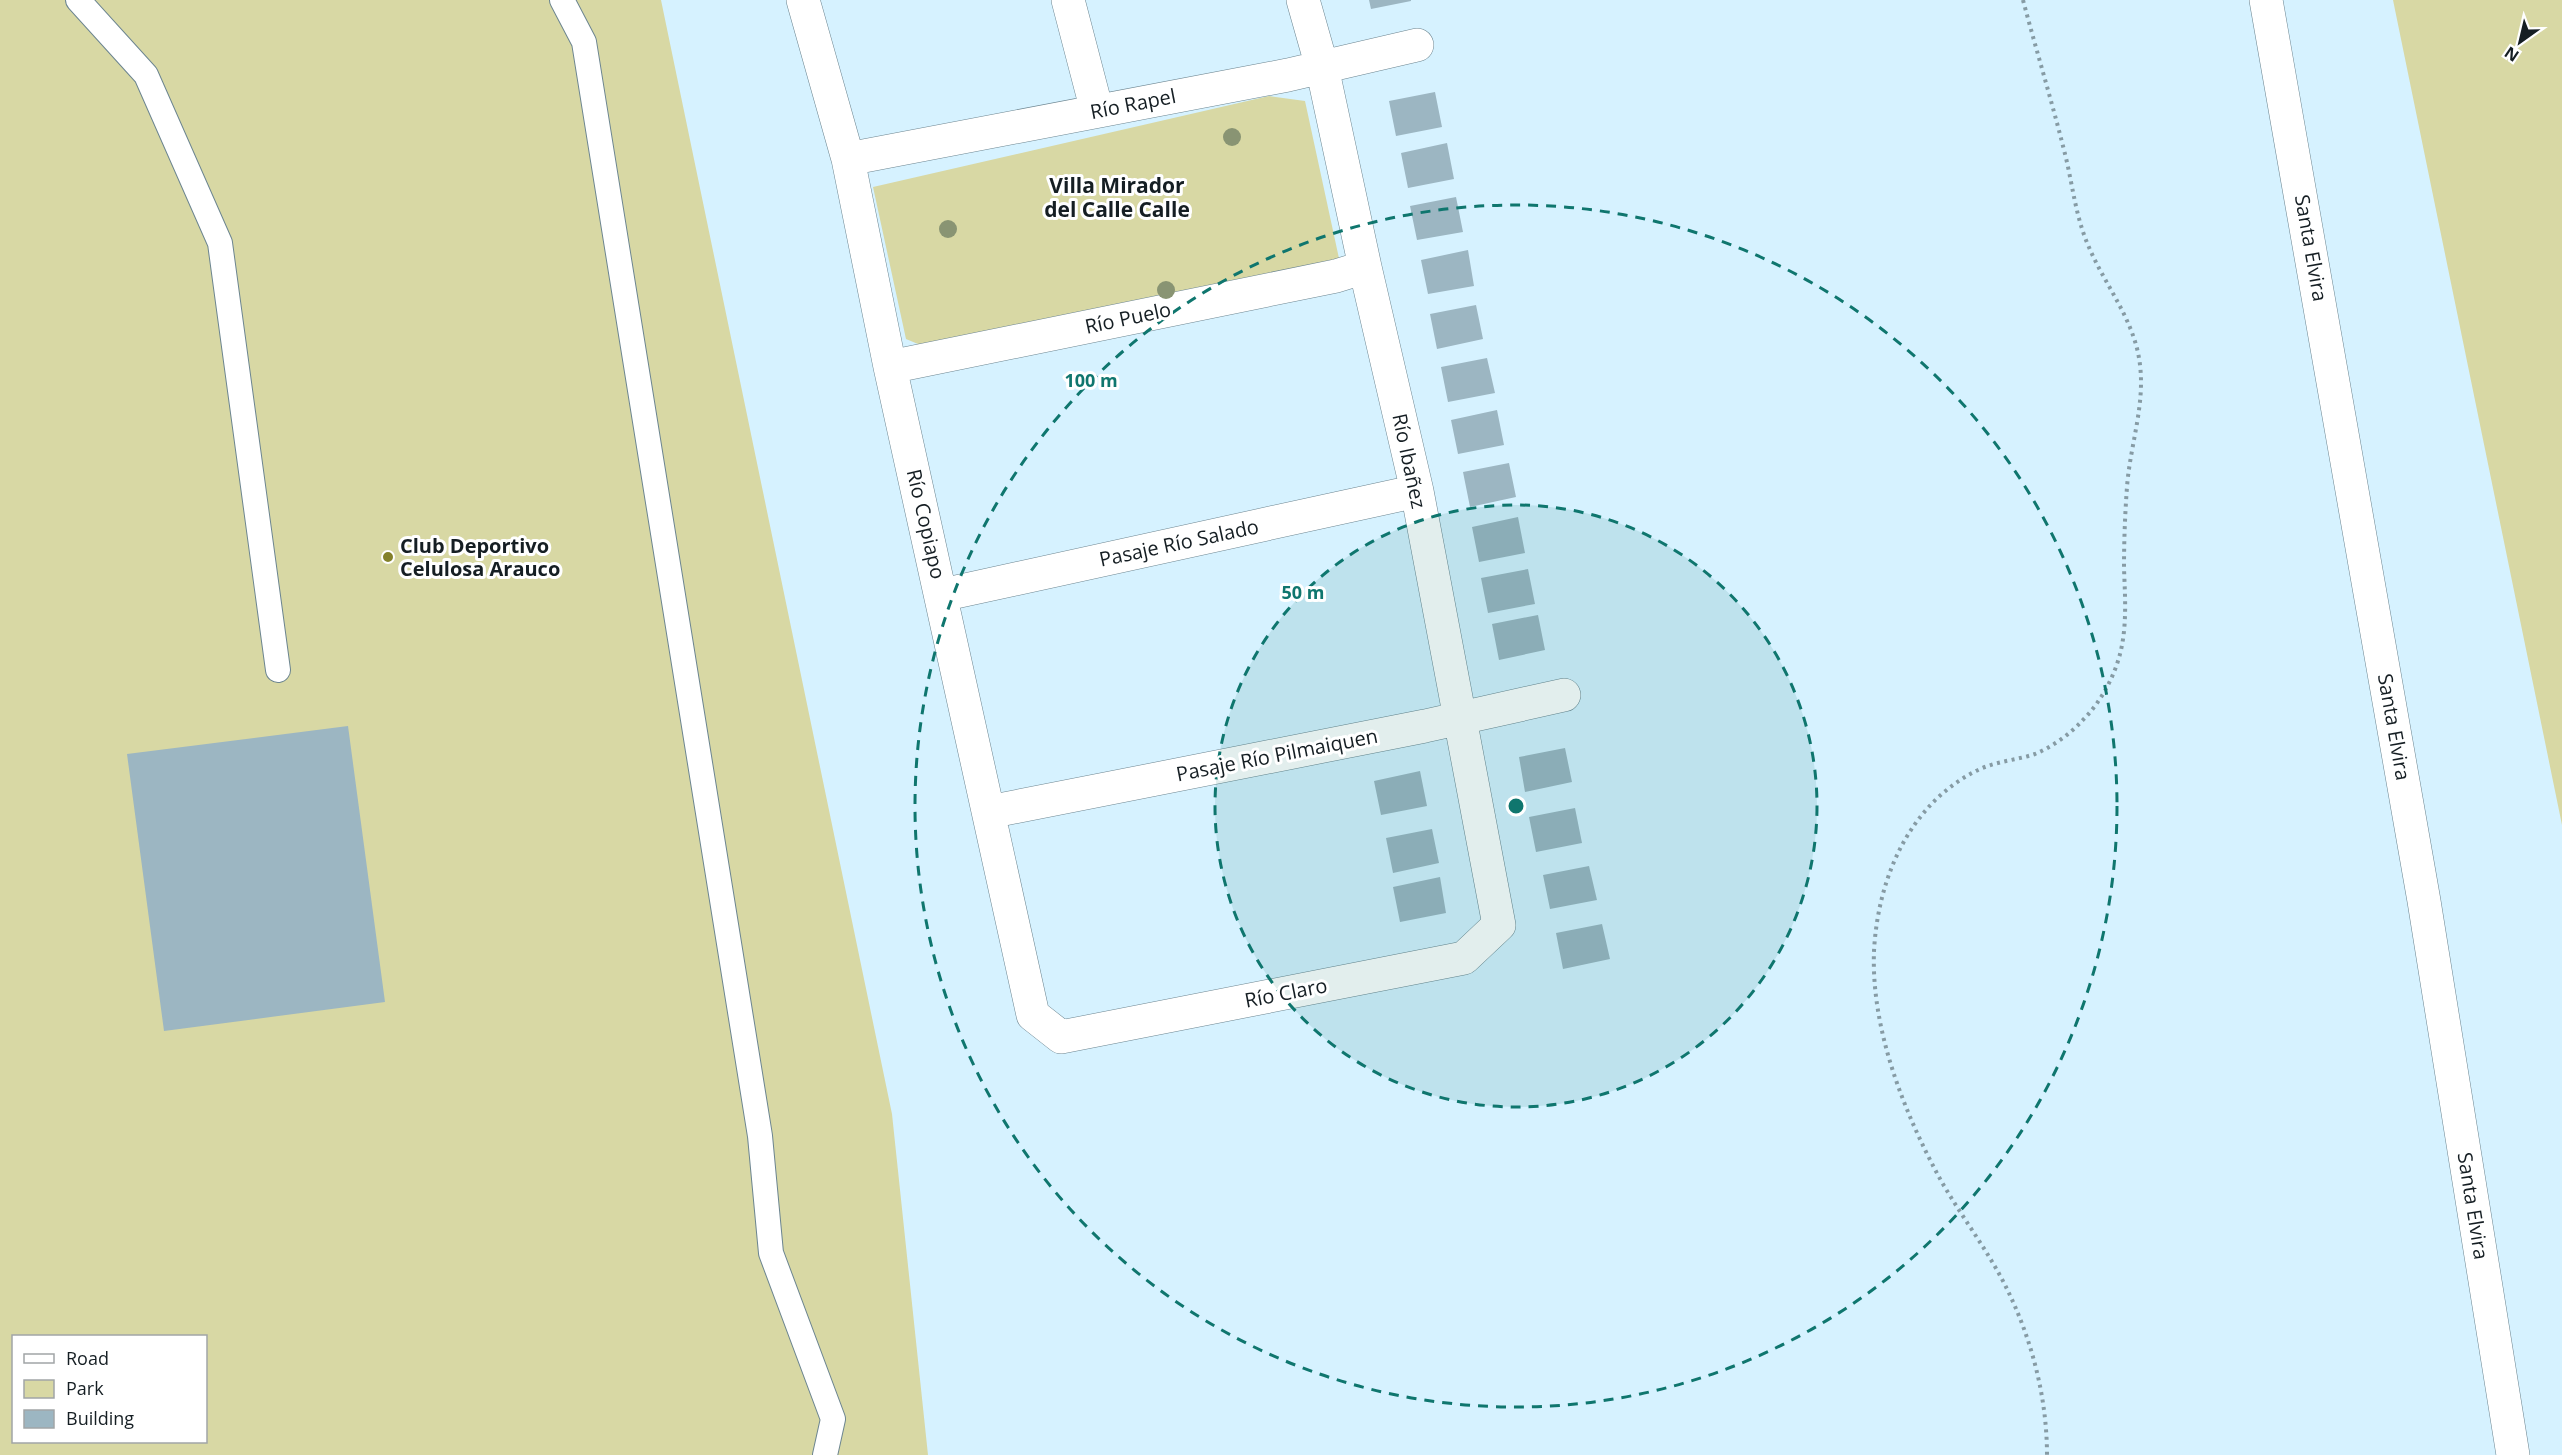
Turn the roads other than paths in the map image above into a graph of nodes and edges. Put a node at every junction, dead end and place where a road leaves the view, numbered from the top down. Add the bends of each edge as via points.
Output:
1 (78, 0) edge
2 (562, 0) edge
3 (803, 0) edge
4 (1068, 0) edge
5 (1303, 0) edge
6 (2266, 0) edge
7 (1417, 45) dead end
8 (1322, 67) junction
9 (1097, 111) junction
10 (848, 159) junction
11 (1365, 267) junction
12 (890, 367) junction
13 (1417, 491) junction
14 (942, 595) junction
15 (278, 670) dead end
16 (1564, 695) dead end
17 (1458, 717) junction
18 (989, 812) junction
19 (1499, 925) joint
20 (1061, 1038) joint
21 (825, 1455) edge
22 (2513, 1455) edge

1 - 15 lane via 146,75 220,243
2 - 21 lane via 584,42 760,1136 771,1253 833,1419
3 - 10 street, Río Copiapo
4 - 9 street
5 - 8 street, Río Ibañez
6 - 22 street, Santa Elvira via 2422,890
7 - 8 street, Río Rapel
8 - 9 street, Río Rapel
8 - 11 street, Río Ibañez
9 - 10 street, Río Rapel
10 - 12 street, Río Copiapo
11 - 12 street, Río Puelo
11 - 13 street, Río Ibañez
12 - 14 street, Río Copiapo
13 - 14 street, Pasaje Río Salado
13 - 17 street, Río Ibañez
14 - 18 street, Río Copiapo
16 - 17 street, Pasaje Río Pilmaiquen
17 - 18 street, Pasaje Río Pilmaiquen
17 - 19 street, Río Ibañez
18 - 20 street, Río Copiapo via 1032,1015
19 - 20 street, Río Claro via 1464,958

